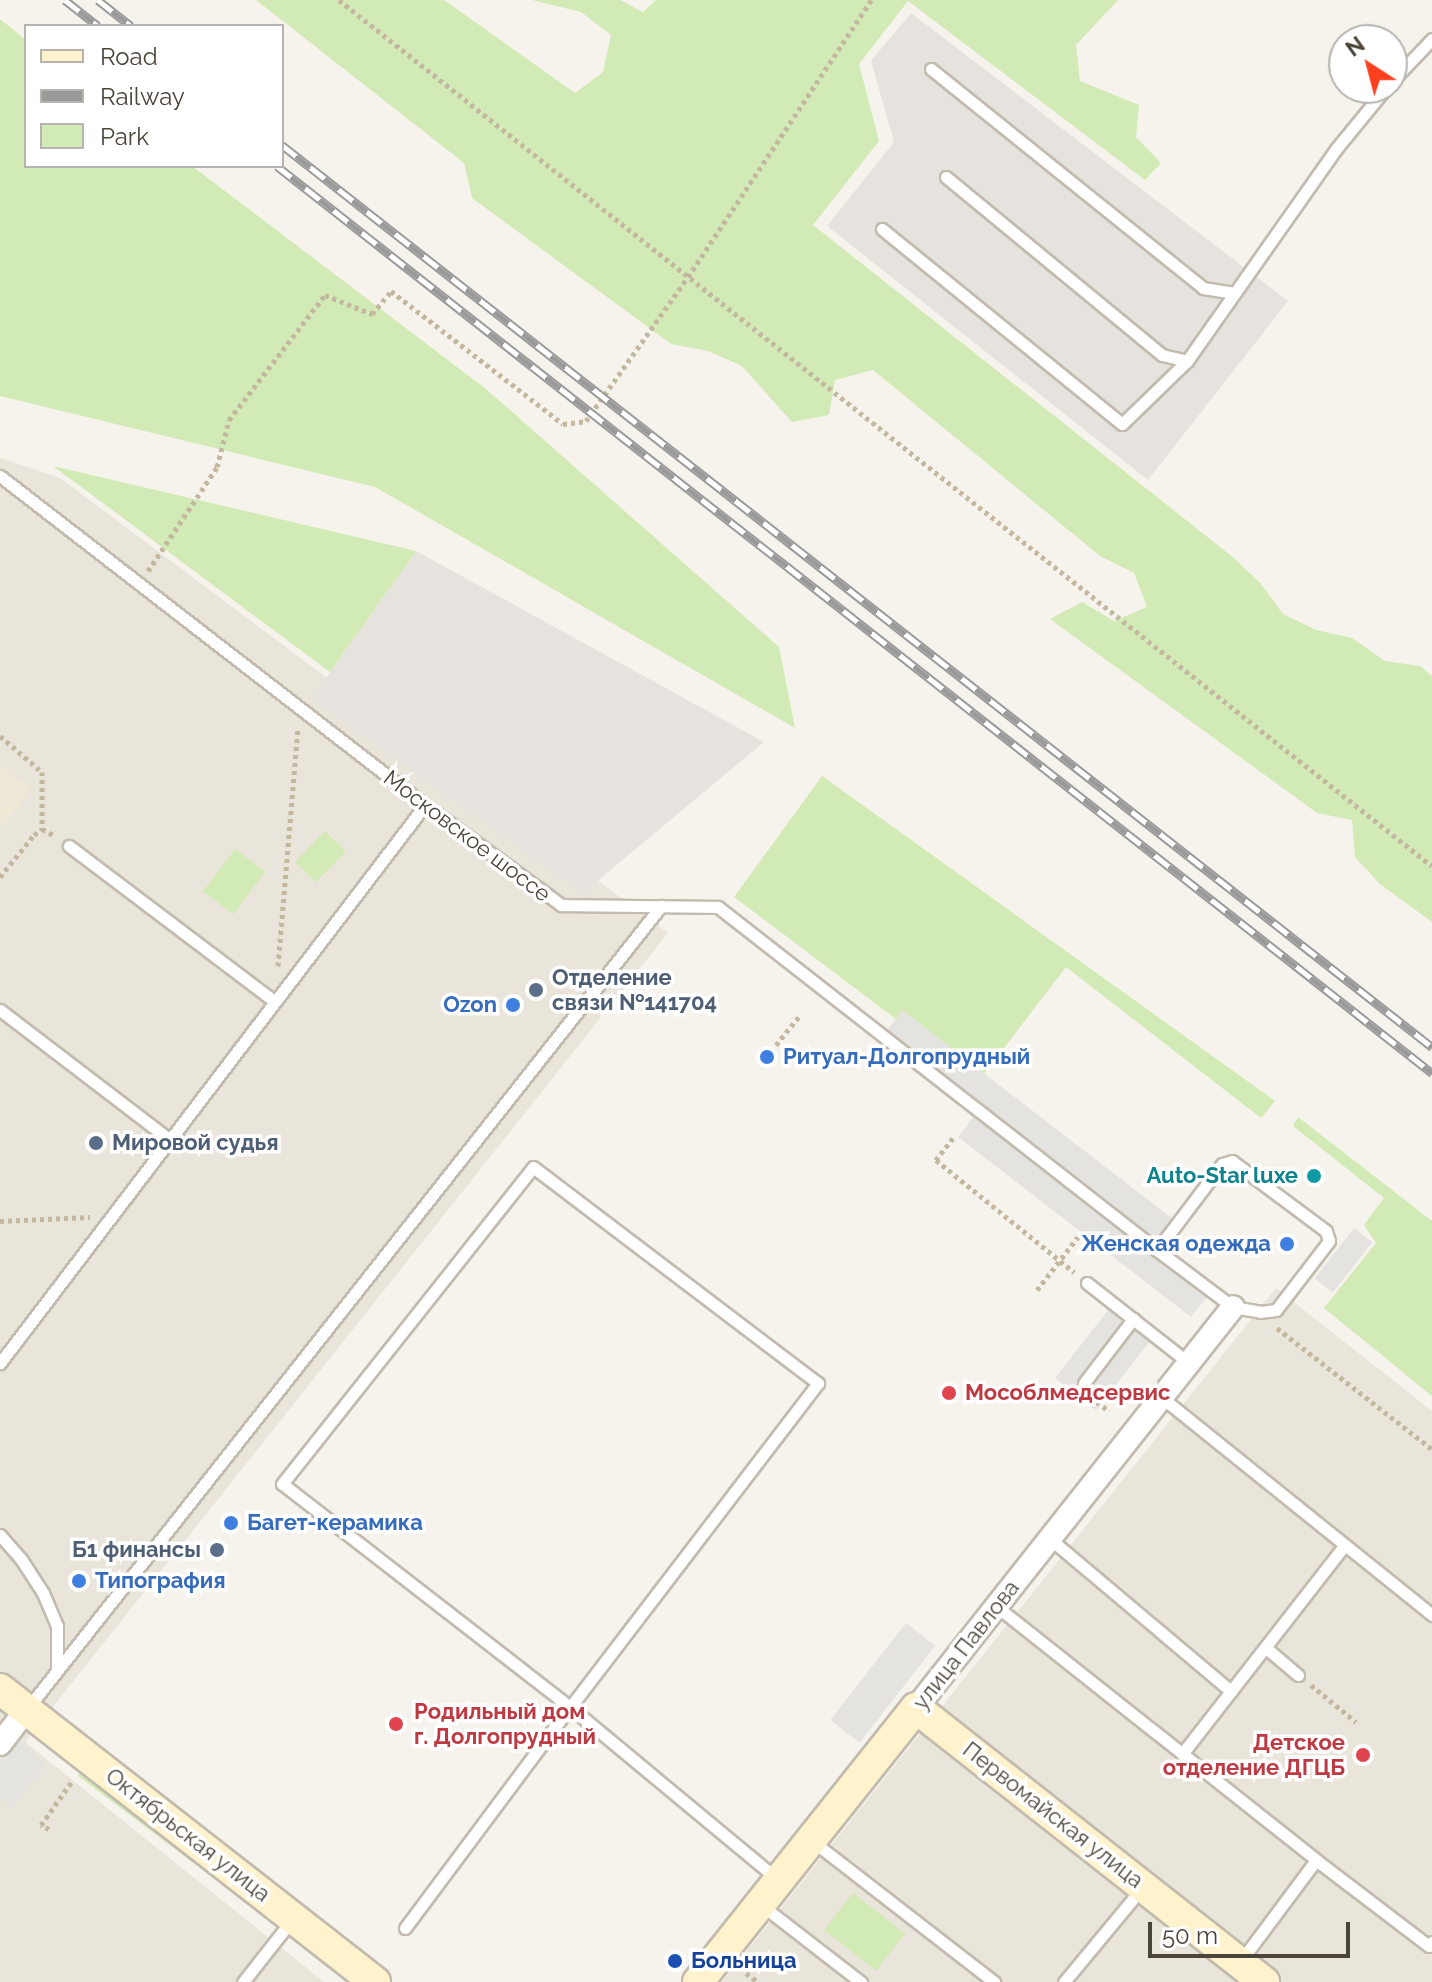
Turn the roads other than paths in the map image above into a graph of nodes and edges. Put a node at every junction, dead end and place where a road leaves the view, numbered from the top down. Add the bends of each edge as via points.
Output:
1 (1432, 39) edge
2 (1408, 64) edge
3 (931, 69) dead end
4 (1373, 104) edge
5 (946, 177) dead end
6 (882, 229) dead end
7 (1235, 293) junction
8 (1187, 361) junction
9 (0, 476) edge
10 (425, 805) junction
11 (69, 846) road end
12 (661, 906) junction
13 (275, 1002) junction
14 (0, 1010) edge
15 (169, 1139) junction
16 (1157, 1250) junction
17 (1087, 1283) road end
18 (1233, 1307) junction
19 (1133, 1319) junction
20 (0, 1363) edge
21 (1189, 1363) junction
22 (1084, 1383) dead end
23 (1161, 1397) junction
24 (0, 1535) edge
25 (1049, 1538) junction
26 (1344, 1546) junction
27 (996, 1606) junction
28 (1432, 1615) edge
29 (1266, 1648) junction
30 (57, 1668) junction
31 (1298, 1675) road end
32 (0, 1689) edge
33 (1231, 1691) junction
34 (570, 1707) junction
35 (916, 1708) junction
36 (27, 1709) junction
37 (0, 1744) edge
38 (1182, 1754) junction
39 (811, 1840) junction
40 (1316, 1860) junction
41 (779, 1881) junction
42 (1143, 1887) junction
43 (760, 1904) junction
44 (294, 1917) junction
45 (405, 1928) dead end
46 (1432, 1942) edge
47 (1240, 1963) junction
48 (372, 1981) edge
49 (243, 1982) edge
50 (698, 1982) edge
51 (861, 1982) edge
52 (994, 1982) edge
53 (1064, 1982) edge
54 (1264, 1982) edge

1 - 2 lane
3 - 7 lane via 1203,288
4 - 7 lane
5 - 8 lane via 1162,355
6 - 8 lane via 1122,424
7 - 8 lane
9 - 10 lane, Московское шоссе
10 - 12 lane, Московское шоссе via 561,905
10 - 13 lane
11 - 13 lane
12 - 16 lane, Московское шоссе via 718,907
12 - 30 lane
13 - 15 lane
14 - 15 lane
15 - 20 lane
16 - 18 lane, Московское шоссе
16 - 18 lane via 1227,1161 1326,1231 1329,1241 1323,1251 1276,1310
17 - 19 lane
18 - 21 street, улица Павлова
19 - 21 lane
19 - 22 lane
21 - 23 street, улица Павлова
23 - 25 street, улица Павлова
23 - 26 lane
24 - 30 lane via 48,1604 57,1626
25 - 27 street, улица Павлова
25 - 33 lane
26 - 28 lane
26 - 29 lane
27 - 35 street, улица Павлова
27 - 38 lane
29 - 31 lane
29 - 33 lane
30 - 36 lane
32 - 36 main road, Октябрьская улица
33 - 38 lane
34 - 34 lane via 818,1383 533,1167 282,1484
34 - 41 lane
34 - 45 lane
35 - 39 main road, улица Павлова
35 - 42 main road, Первомайская улица
36 - 37 street
36 - 44 main road, Октябрьская улица
38 - 40 lane
39 - 41 main road, улица Павлова
39 - 52 lane
40 - 46 lane via 1429,1946
40 - 47 lane
41 - 43 main road, улица Павлова
42 - 47 main road, Первомайская улица
42 - 53 lane
43 - 50 main road, улица Павлова
43 - 51 lane
44 - 48 main road, Октябрьская улица
44 - 49 lane
47 - 54 main road, Первомайская улица

